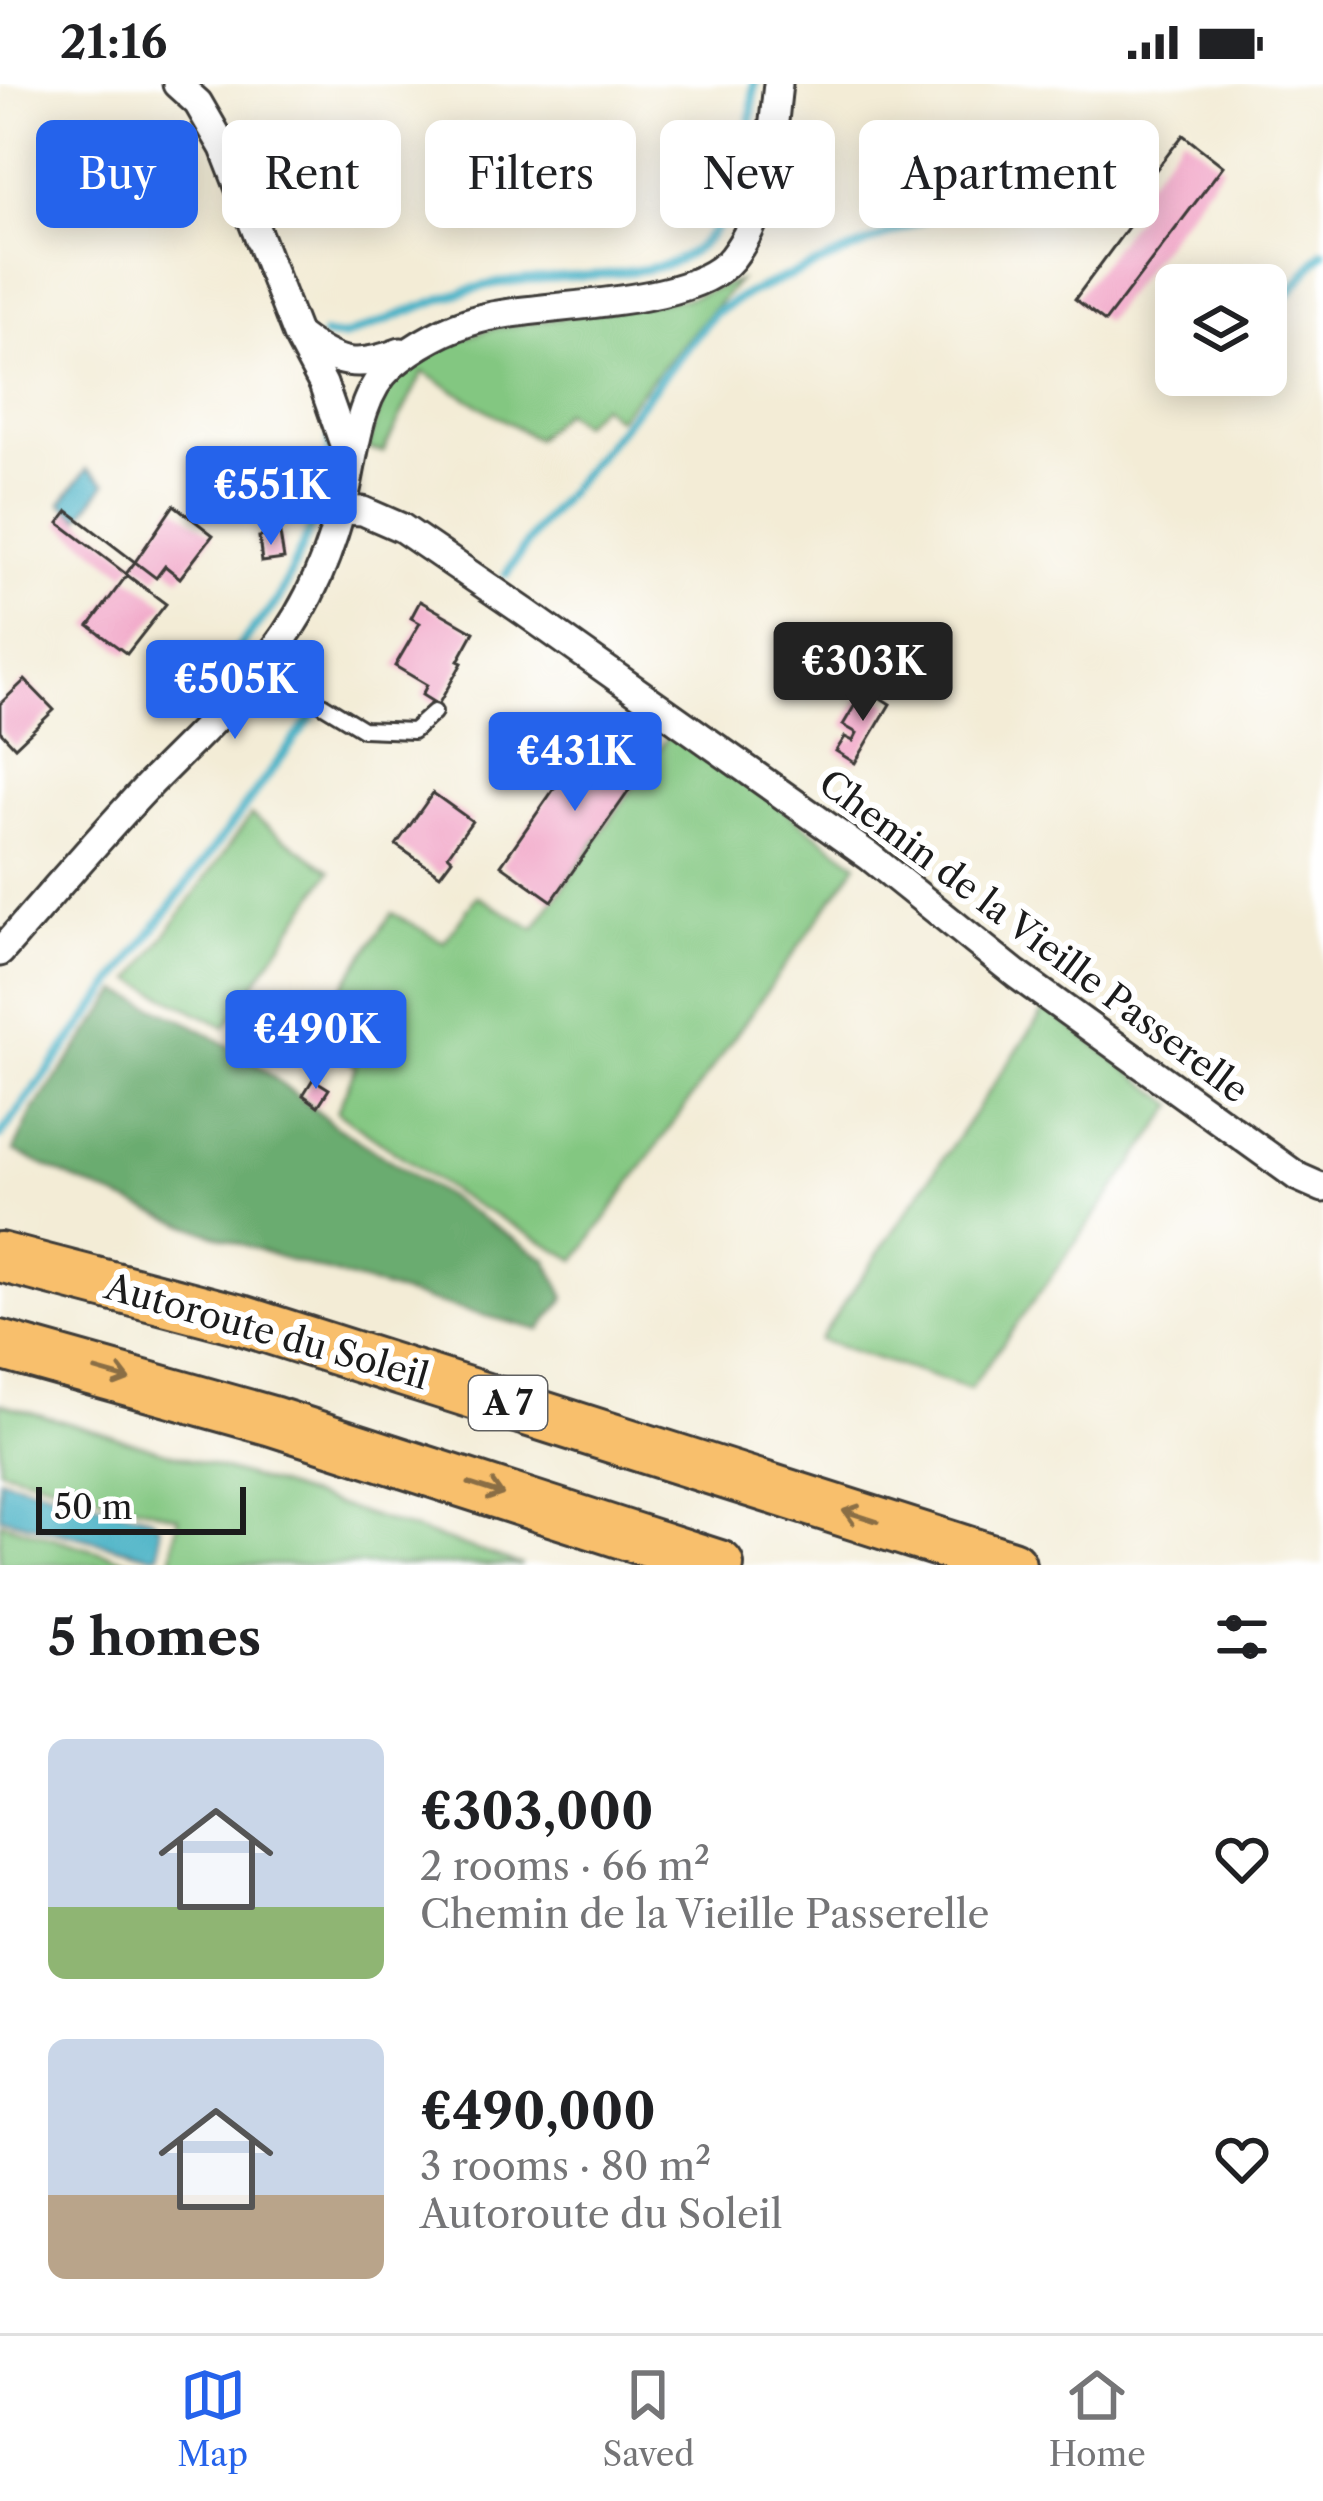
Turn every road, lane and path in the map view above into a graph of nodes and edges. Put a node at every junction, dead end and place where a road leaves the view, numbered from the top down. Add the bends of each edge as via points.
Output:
1 (177, 84) edge
2 (778, 84) edge
3 (422, 344) junction
4 (331, 372) junction
5 (370, 400) junction
6 (352, 464) junction
7 (341, 509) junction
8 (263, 668) junction
9 (434, 712) dead end
10 (0, 952) edge
11 (1323, 1188) edge
12 (0, 1257) edge
13 (0, 1345) edge
14 (719, 1565) edge
15 (1011, 1565) edge

1 - 4 street via 224,148 297,335
2 - 3 street via 758,208 731,260 643,297 480,319
3 - 4 street
3 - 5 street via 388,369
4 - 5 street via 352,403
4 - 6 street
5 - 6 street
6 - 7 street
7 - 8 street via 309,595
7 - 11 street, Chemin de la Vieille Passerelle via 402,528 509,601
8 - 9 lane via 364,730 413,731
8 - 10 street
15 -> 12 highway, Autoroute du Soleil / A 7 via 242,1320
13 -> 14 highway, A 7 via 272,1421

